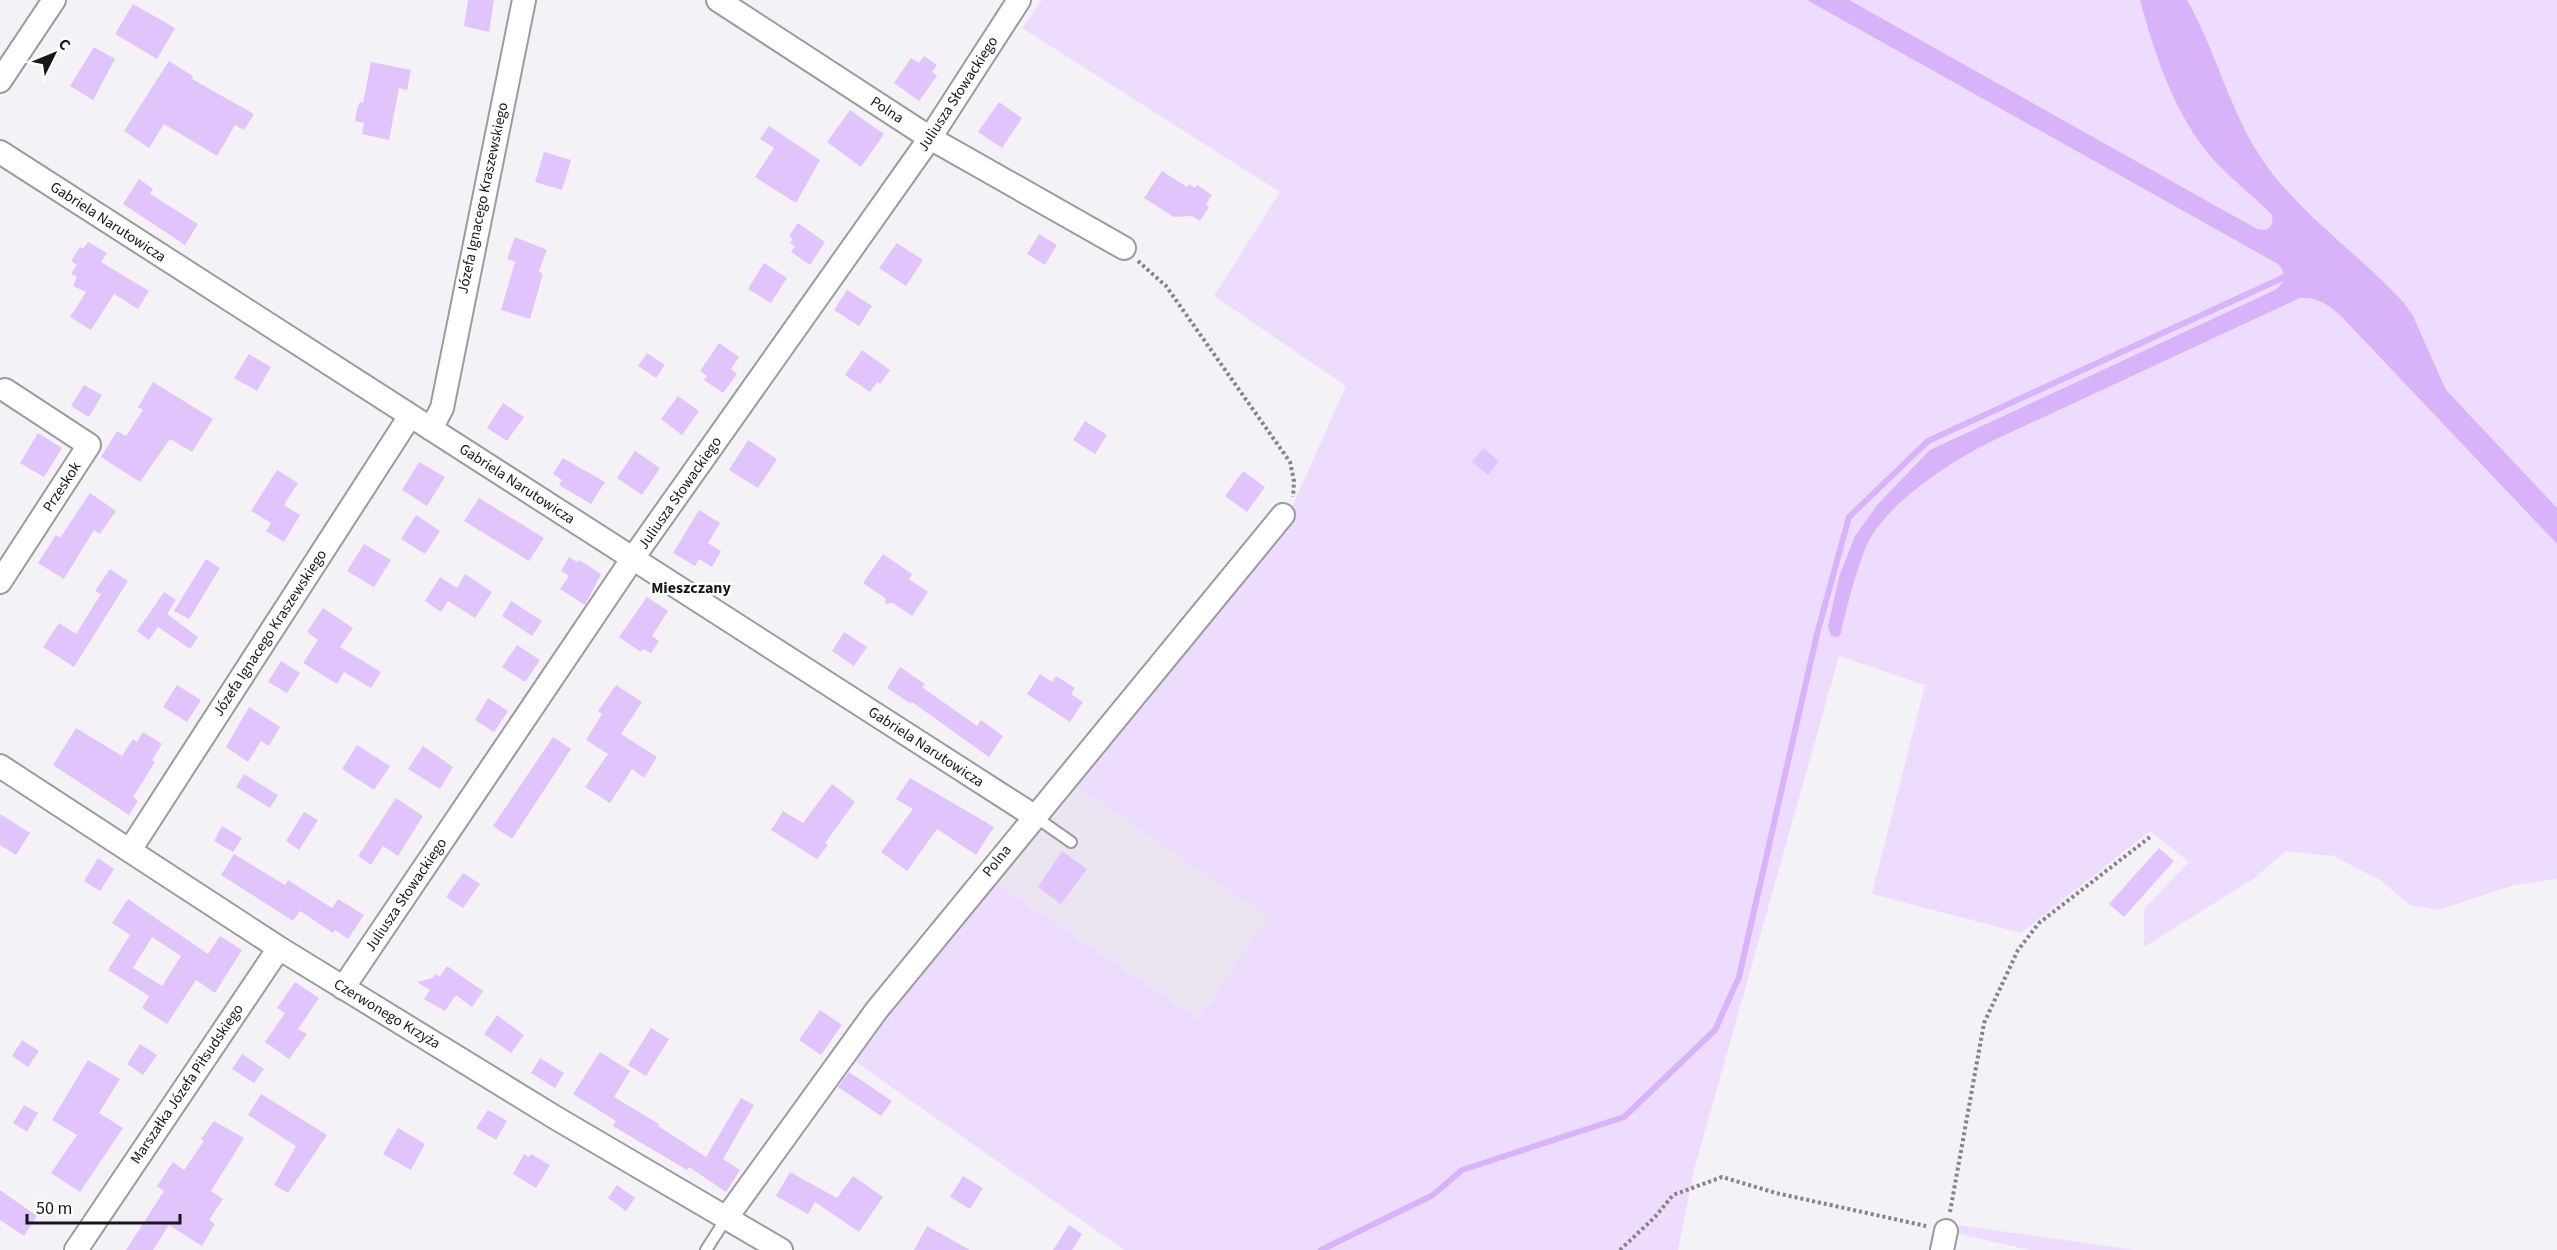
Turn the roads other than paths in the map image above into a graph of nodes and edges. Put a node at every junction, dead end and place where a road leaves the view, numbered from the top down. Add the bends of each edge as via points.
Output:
1 (54, 0) edge
2 (524, 0) edge
3 (718, 0) edge
4 (1019, 0) edge
5 (0, 81) edge
6 (930, 138) junction
7 (0, 152) edge
8 (1124, 248) road end
9 (5, 390) dead end
10 (410, 416) junction
11 (431, 429) junction
12 (1282, 515) road end
13 (633, 558) junction
14 (0, 582) edge
15 (0, 766) edge
16 (1034, 816) junction
17 (1071, 842) dead end
18 (130, 850) junction
19 (279, 948) junction
20 (343, 988) junction
21 (727, 1218) junction
22 (76, 1250) edge
23 (706, 1250) edge
24 (781, 1250) edge

1 - 5 street
2 - 11 street, Józefa Ignacego Kraszewskiego via 442,408
3 - 6 street, Polna
4 - 6 street, Juliusza Słowackiego
6 - 8 street, Polna
6 - 13 street, Juliusza Słowackiego
7 - 10 street, Gabriela Narutowicza
9 - 14 street, Przeskok via 89,445
10 - 11 street, Gabriela Narutowicza
10 - 18 street, Józefa Ignacego Kraszewskiego
11 - 13 street, Gabriela Narutowicza
12 - 16 street, Polna
13 - 16 street, Gabriela Narutowicza
13 - 20 street, Juliusza Słowackiego
15 - 18 street, Czerwonego Krzyża
16 - 17 lane
16 - 21 street, Polna via 876,1011
18 - 19 street, Czerwonego Krzyża
19 - 20 street, Czerwonego Krzyża
19 - 22 street, Marszałka Józefa Piłsudskiego
20 - 21 street, Czerwonego Krzyża
21 - 23 lane
21 - 24 street, Czerwonego Krzyża

